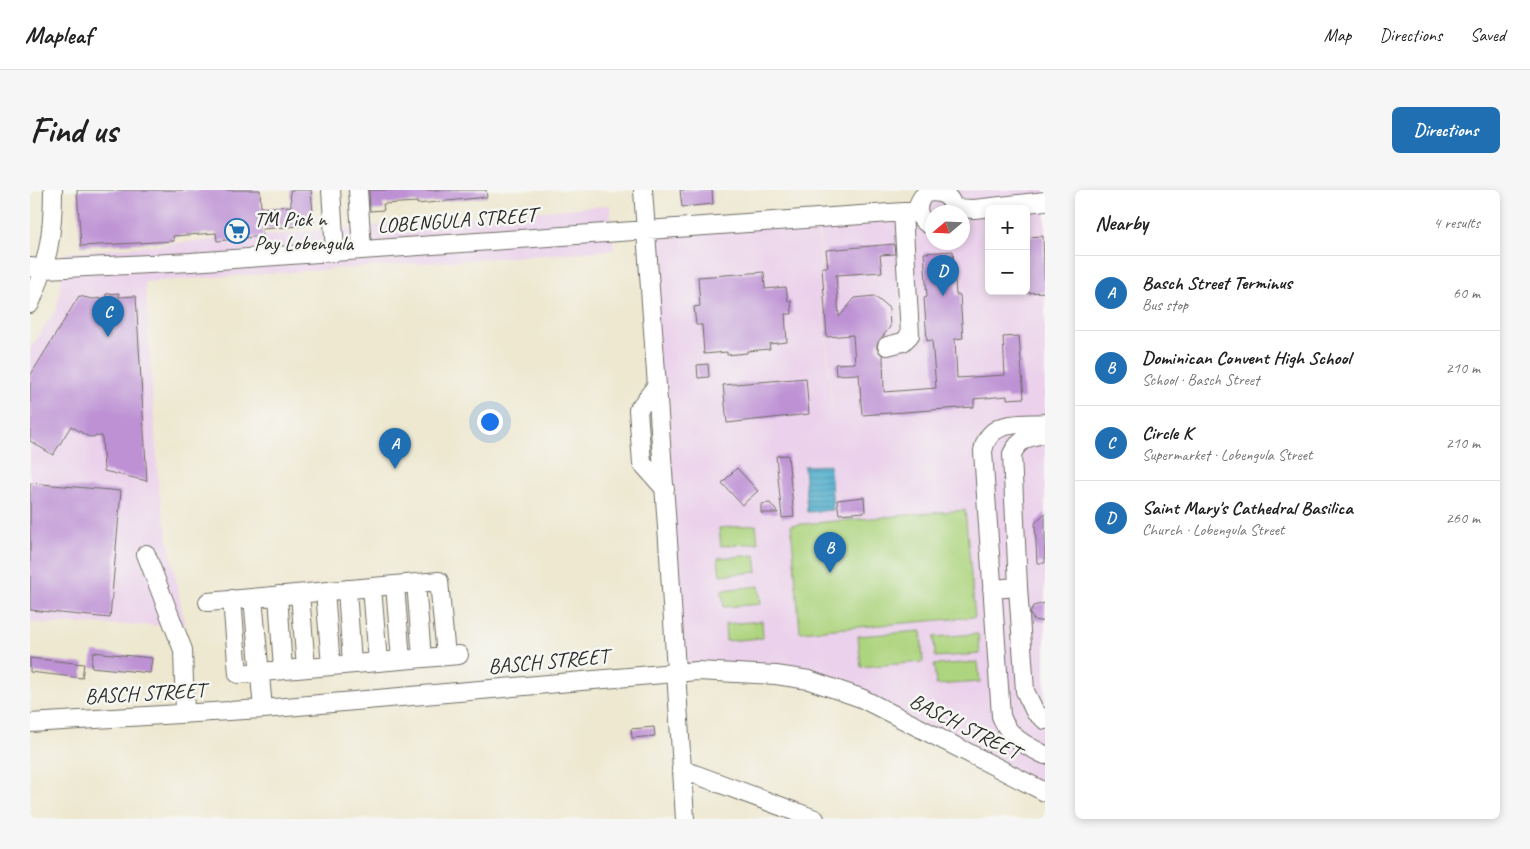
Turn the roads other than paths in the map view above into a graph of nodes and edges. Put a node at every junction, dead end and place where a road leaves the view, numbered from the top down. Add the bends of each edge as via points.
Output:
1 (52, 190) edge
2 (330, 190) edge
3 (358, 190) edge
4 (643, 190) edge
5 (932, 190) edge
6 (1045, 201) edge
7 (950, 205) edge
8 (970, 208) edge
9 (910, 211) junction
10 (925, 221) edge
11 (645, 229) junction
12 (362, 250) junction
13 (335, 251) junction
14 (37, 268) edge
15 (30, 304) edge
16 (887, 346) dead end
17 (1045, 423) edge
18 (1045, 434) edge
19 (146, 554) dead end
20 (416, 583) junction
21 (394, 585) junction
22 (372, 587) junction
23 (1018, 587) junction
24 (348, 589) junction
25 (992, 589) junction
26 (325, 591) junction
27 (300, 594) junction
28 (278, 596) junction
29 (254, 598) junction
30 (232, 599) junction
31 (208, 602) dead end
32 (422, 658) junction
33 (401, 660) junction
34 (378, 662) junction
35 (352, 664) junction
36 (331, 666) junction
37 (306, 668) junction
38 (283, 670) junction
39 (260, 672) junction
40 (677, 672) junction
41 (264, 709) junction
42 (185, 714) junction
43 (1045, 720) edge
44 (30, 722) edge
45 (1045, 755) edge
46 (681, 769) junction
47 (1045, 792) edge
48 (685, 819) edge
49 (815, 819) edge

1 - 14 street via 53,222
2 - 13 street
3 - 12 street
4 - 11 street
5 - 7 street via 946,195
5 - 9 street
6 - 8 street
9 - 10 street
9 - 11 street, LOBENGULA STREET
9 - 16 street via 910,335 903,342
11 - 12 street, LOBENGULA STREET
11 - 40 street
12 - 13 street, LOBENGULA STREET
13 - 14 street, LOBENGULA STREET
14 - 15 street
17 - 25 street via 1002,427 986,437 983,458
18 - 23 street via 1024,439 1012,454
19 - 42 street via 183,650
20 - 21 street
20 - 32 street
20 - 32 street via 440,582 452,655
21 - 22 street
21 - 33 street
22 - 24 street
22 - 34 street
23 - 25 street
23 - 43 street via 1025,691 1036,712
24 - 26 street
24 - 35 street
25 - 45 street via 1001,716 1009,734
26 - 27 street
26 - 36 street
27 - 28 street
27 - 37 street
28 - 29 street
28 - 38 street
29 - 30 street
29 - 39 street
30 - 31 street
30 - 39 street via 238,674
32 - 33 street
33 - 34 street
34 - 35 street
35 - 36 street
36 - 37 street
37 - 38 street
38 - 39 street
39 - 41 street
40 - 41 street, BASCH STREET
40 - 46 street
40 - 47 street, BASCH STREET via 776,675 830,686 861,698
41 - 42 street, BASCH STREET
42 - 44 street, BASCH STREET
46 - 48 street
46 - 49 street

